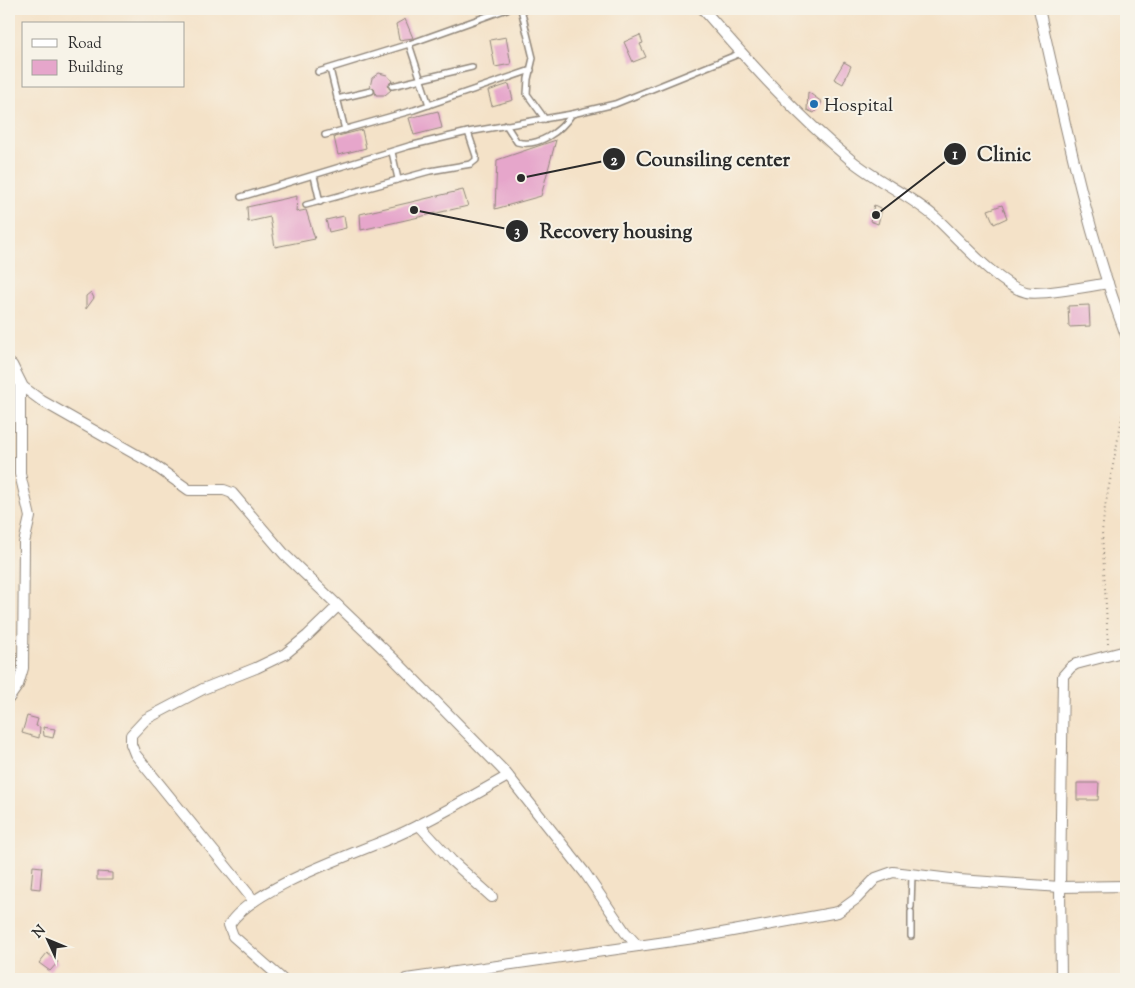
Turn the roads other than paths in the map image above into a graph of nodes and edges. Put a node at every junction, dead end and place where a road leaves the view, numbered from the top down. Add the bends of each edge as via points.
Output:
1 (507, 9) edge
2 (521, 9) edge
3 (703, 9) edge
4 (1039, 9) edge
5 (409, 44) junction
6 (741, 53) junction
7 (472, 66) dead end
8 (330, 69) junction
9 (531, 70) junction
10 (318, 72) dead end
11 (421, 79) junction
12 (392, 86) dead end
13 (371, 91) dead end
14 (338, 99) junction
15 (429, 105) junction
16 (572, 114) junction
17 (545, 119) junction
18 (506, 125) junction
19 (345, 130) junction
20 (468, 132) junction
21 (325, 135) dead end
22 (392, 152) junction
23 (314, 176) junction
24 (398, 179) junction
25 (241, 197) dead end
26 (320, 202) junction
27 (306, 205) dead end
28 (1108, 284) junction
29 (1126, 335) edge
30 (9, 364) edge
31 (20, 382) junction
32 (338, 606) junction
33 (1126, 651) edge
34 (9, 698) edge
35 (508, 776) junction
36 (419, 825) junction
37 (912, 874) junction
38 (1060, 886) junction
39 (1126, 886) edge
40 (492, 897) dead end
41 (254, 901) junction
42 (911, 936) dead end
43 (638, 946) junction
44 (282, 979) edge
45 (406, 979) edge
46 (1061, 979) edge

1 - 5 lane
2 - 9 lane via 534,58
3 - 6 street
4 - 28 street via 1078,176
5 - 8 lane
5 - 11 lane
6 - 16 lane via 615,104
6 - 28 street via 800,114 852,161 929,213 1004,280 1028,293
7 - 11 lane
8 - 10 lane
8 - 14 lane
9 - 15 lane
9 - 17 lane via 528,94
11 - 12 lane
11 - 15 lane
13 - 14 lane
14 - 19 lane
15 - 19 lane
16 - 17 lane
16 - 18 lane via 553,134 532,143 517,142
17 - 18 lane
18 - 20 lane
19 - 21 lane
20 - 22 lane
20 - 24 lane via 476,156 474,162
22 - 23 lane
22 - 24 lane
23 - 25 lane
23 - 26 lane
24 - 26 lane
26 - 27 lane
28 - 29 street
30 - 31 street
31 - 32 street via 42,401 150,463 189,490 232,493 285,555
31 - 34 street via 20,474 30,517 24,543 22,668 18,686
32 - 35 street
32 - 41 street via 285,654 203,689 146,720 131,735 135,754
33 - 38 street via 1071,667 1063,676
35 - 36 street
35 - 43 street
36 - 40 street
36 - 41 street via 313,870
37 - 38 street
37 - 42 lane
37 - 43 street via 883,874 838,912
38 - 39 street
38 - 46 street
41 - 44 street via 233,918 230,930
43 - 45 street

